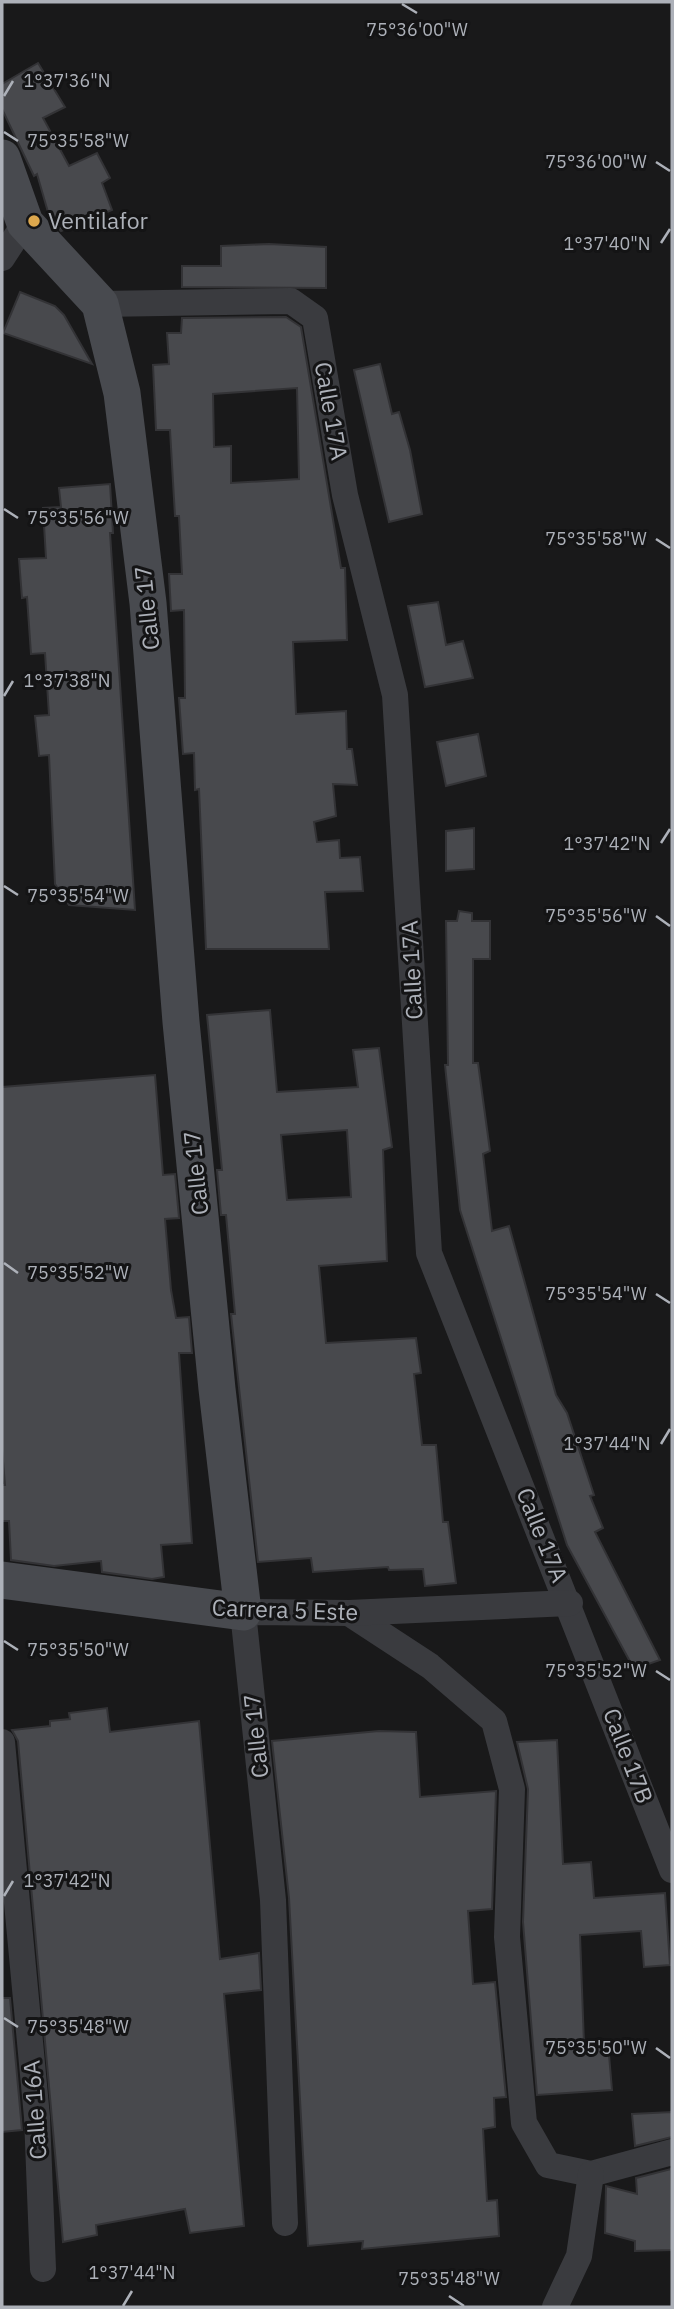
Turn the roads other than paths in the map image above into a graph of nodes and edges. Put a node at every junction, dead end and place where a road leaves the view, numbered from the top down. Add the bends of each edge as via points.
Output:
1 (2, 158) edge
2 (25, 223) junction
3 (2, 258) edge
4 (100, 304) junction
5 (2, 1580) edge
6 (569, 1603) junction
7 (243, 1612) junction
8 (349, 1613) junction
9 (2, 1742) edge
10 (672, 1870) edge
11 (672, 2152) edge
12 (591, 2174) junction
13 (285, 2223) dead end
14 (43, 2269) dead end
15 (555, 2307) edge

1 - 2 main road, Calle 17
2 - 3 street
2 - 4 main road, Calle 17
4 - 6 street, Calle 17A via 291,301 315,317 345,495 395,695 429,1253
4 - 7 main road, Calle 17 via 122,393 148,603 181,1022
5 - 7 main road, Carrera 5 Este
6 - 8 street, Carrera 5 Este
6 - 10 street, Calle 17B
7 - 8 street, Carrera 5 Este
7 - 13 street, Calle 17 via 273,1900
8 - 12 street via 430,1666 494,1721 512,1789 507,1937 524,2123 548,2165
9 - 14 street, Calle 16A via 37,2117
11 - 12 street
12 - 15 street via 579,2256

